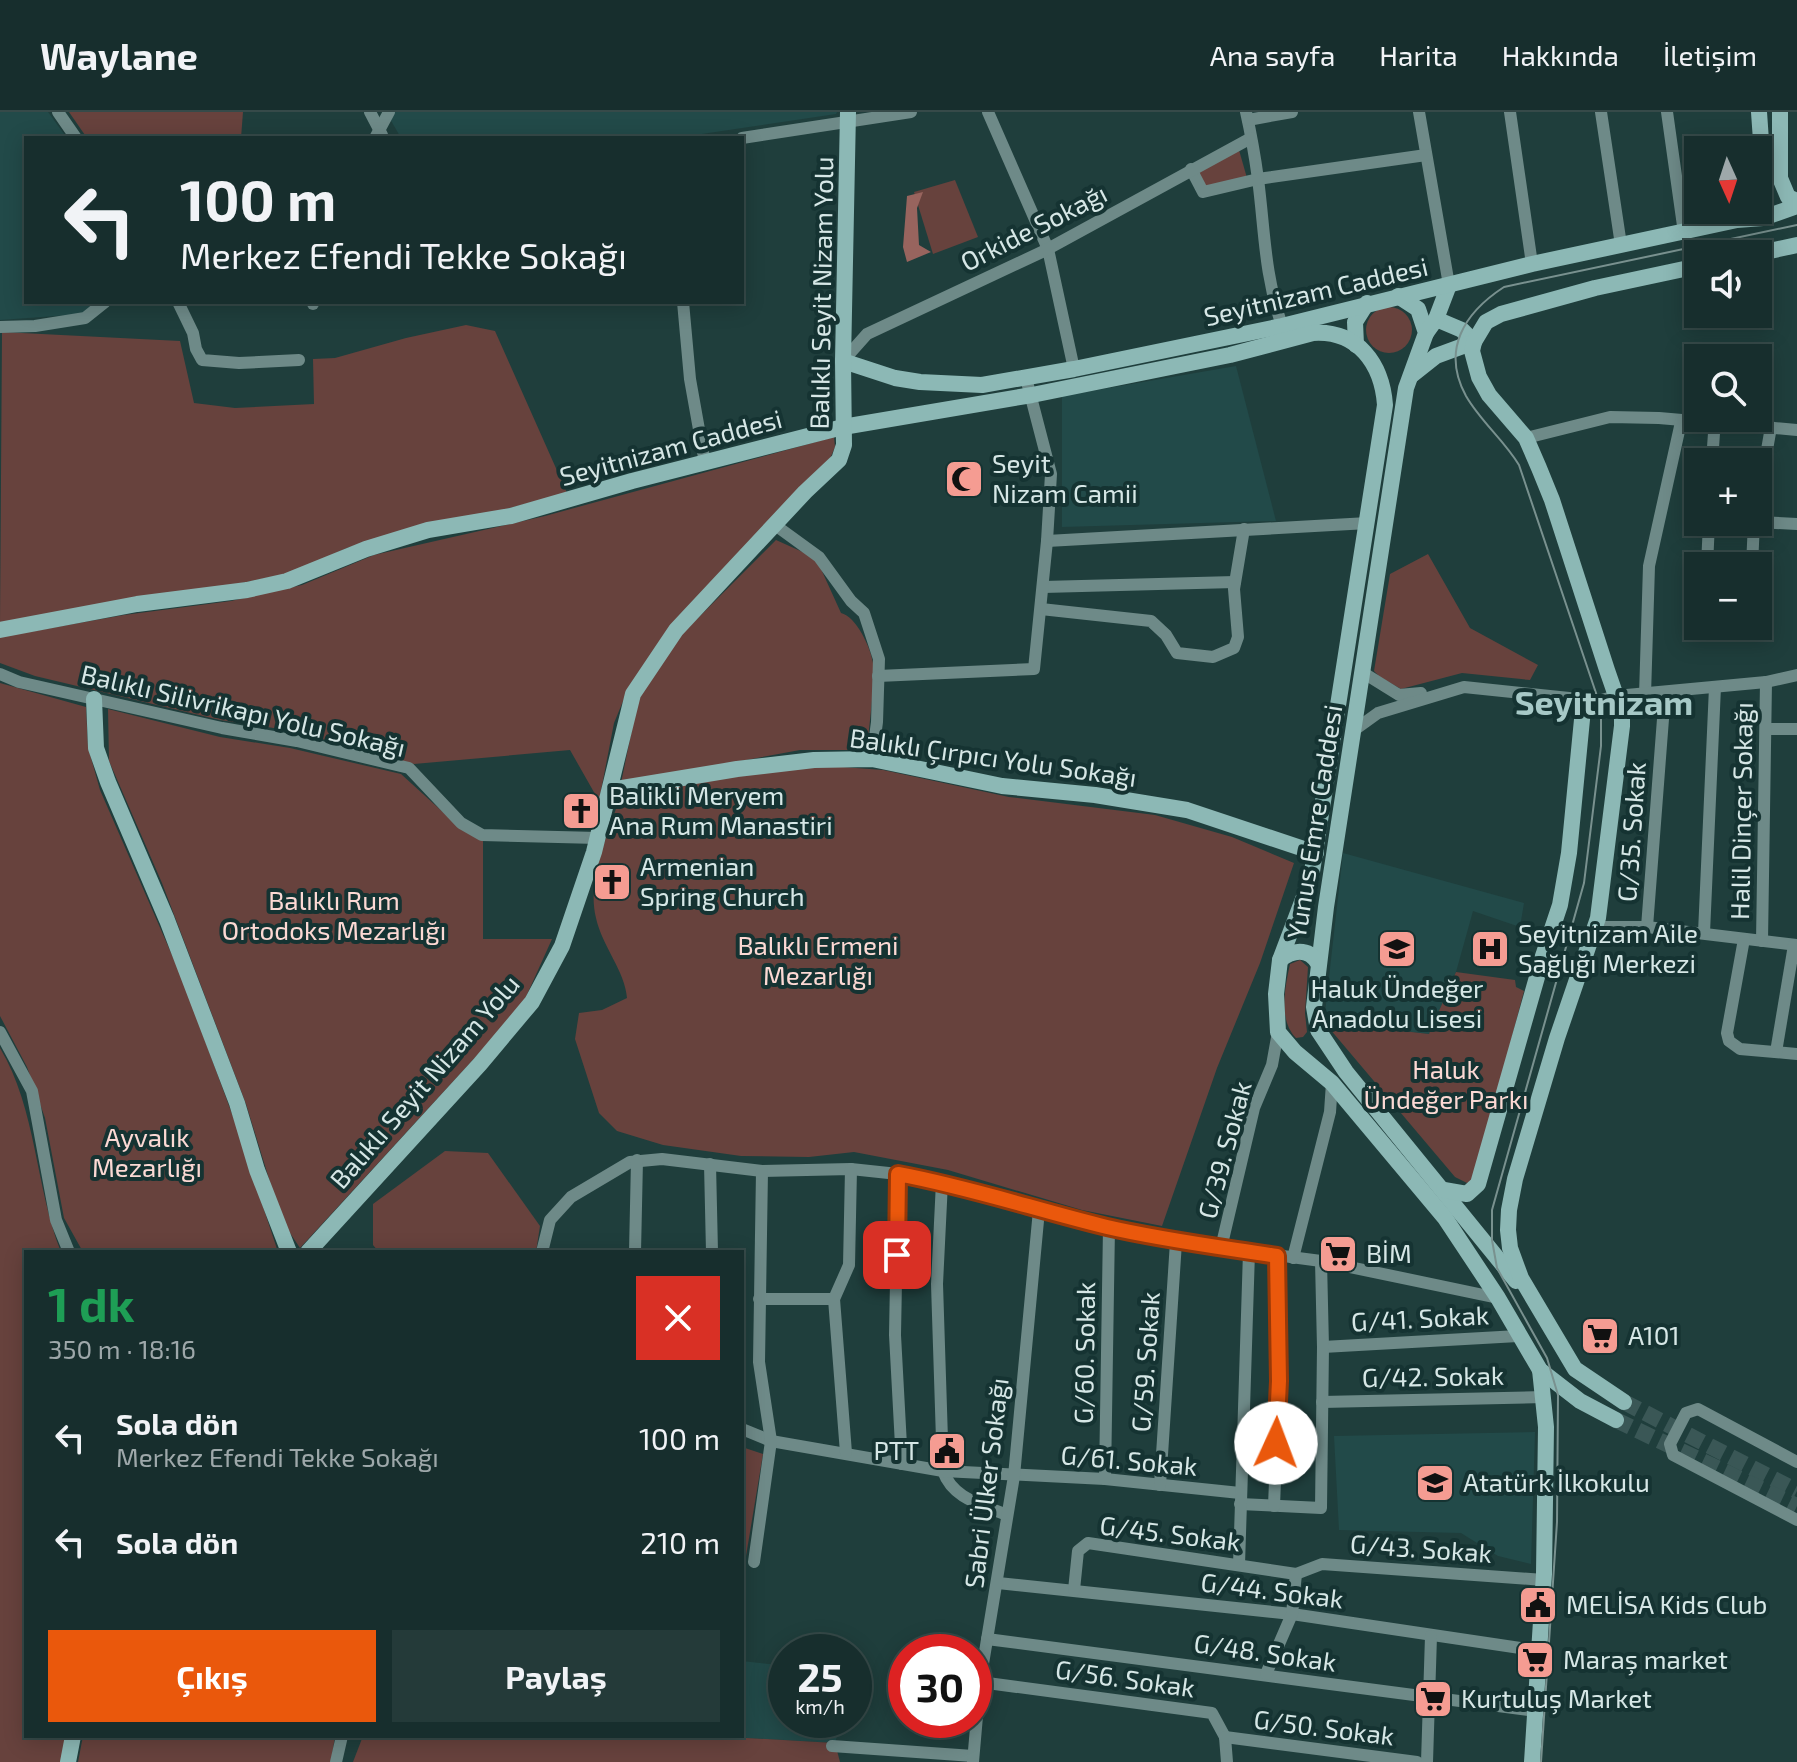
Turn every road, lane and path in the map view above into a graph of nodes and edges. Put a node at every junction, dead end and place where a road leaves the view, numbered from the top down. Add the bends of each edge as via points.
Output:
1 (58, 112) edge
2 (370, 112) edge
3 (389, 112) edge
4 (911, 112) edge
5 (988, 112) edge
6 (1292, 112) edge
7 (1419, 112) edge
8 (1510, 112) edge
9 (1601, 112) edge
10 (1667, 112) edge
11 (1759, 112) edge
12 (1780, 112) edge
13 (848, 116) edge
14 (1247, 116) edge
15 (379, 135) edge
16 (75, 136) edge
17 (1761, 136) edge
18 (744, 138) edge
19 (1251, 138) junction
20 (1426, 155) junction
21 (1191, 169) junction
22 (1258, 179) junction
23 (1797, 204) edge
24 (1772, 214) edge
25 (1712, 224) edge
26 (1684, 233) junction
27 (1621, 245) junction
28 (1797, 245) edge
29 (1048, 249) junction
30 (1772, 250) edge
31 (1532, 264) junction
32 (1684, 269) edge
33 (1449, 285) junction
34 (1398, 296) junction
35 (1367, 303) junction
36 (102, 304) edge
37 (179, 304) edge
38 (683, 304) edge
39 (1436, 319) junction
40 (1282, 326) junction
41 (0, 327) edge
42 (1426, 333) junction
43 (1474, 342) junction
44 (1356, 345) junction
45 (299, 360) dead end
46 (843, 361) junction
47 (1074, 369) junction
48 (1409, 377) junction
49 (1026, 378) junction
50 (1032, 395) junction
51 (1681, 422) junction
52 (1684, 422) edge
53 (843, 427) junction
54 (1772, 427) edge
55 (1797, 430) edge
56 (1714, 433) dead end
57 (1526, 438) junction
58 (1713, 448) edge
59 (705, 463) junction
60 (1368, 523) junction
61 (1772, 523) edge
62 (1797, 524) edge
63 (775, 525) junction
64 (1244, 529) junction
65 (1047, 541) junction
66 (1235, 582) junction
67 (1043, 587) junction
68 (1041, 609) junction
69 (0, 630) edge
70 (1362, 672) junction
71 (0, 674) edge
72 (1797, 675) edge
73 (878, 676) junction
74 (1766, 682) junction
75 (1715, 687) junction
76 (1665, 693) junction
77 (1645, 695) junction
78 (1616, 696) junction
79 (94, 699) junction
80 (1584, 699) junction
81 (1766, 729) junction
82 (1797, 729) edge
83 (1353, 731) junction
84 (872, 759) junction
85 (610, 790) junction
86 (598, 838) junction
87 (1316, 853) junction
88 (1596, 923) junction
89 (1647, 927) junction
90 (1704, 933) junction
91 (1744, 939) junction
92 (1762, 941) junction
93 (1795, 945) edge
94 (1280, 960) junction
95 (1318, 963) junction
96 (1318, 1030) junction
97 (0, 1032) edge
98 (1278, 1032) junction
99 (1295, 1052) junction
100 (1776, 1052) junction
101 (1797, 1054) edge
102 (1272, 1065) junction
103 (1332, 1083) junction
104 (637, 1160) junction
105 (710, 1164) junction
106 (851, 1169) junction
107 (762, 1171) junction
108 (898, 1174) junction
109 (942, 1182) junction
110 (1444, 1190) junction
111 (1039, 1210) junction
112 (1109, 1227) junction
113 (1176, 1242) junction
114 (1221, 1248) junction
115 (68, 1250) edge
116 (288, 1250) edge
117 (310, 1250) edge
118 (542, 1250) edge
119 (635, 1250) edge
120 (712, 1250) edge
121 (1249, 1252) junction
122 (1277, 1256) junction
123 (1293, 1258) junction
124 (1321, 1261) junction
125 (1498, 1298) junction
126 (759, 1299) junction
127 (834, 1299) junction
128 (1532, 1299) junction
129 (1518, 1336) junction
130 (1323, 1347) junction
131 (1540, 1370) junction
132 (1544, 1397) junction
133 (1322, 1402) junction
134 (1624, 1402) tunnel mouth
135 (1616, 1420) tunnel mouth
136 (744, 1430) edge
137 (771, 1441) junction
138 (846, 1453) junction
139 (1797, 1462) edge
140 (902, 1464) junction
141 (943, 1471) junction
142 (1014, 1476) junction
143 (1105, 1479) junction
144 (1160, 1485) junction
145 (1240, 1498) junction
146 (1274, 1506) junction
147 (1007, 1515) junction
148 (1797, 1520) edge
149 (754, 1562) dead end
150 (1239, 1565) junction
151 (1296, 1574) junction
152 (1544, 1580) junction
153 (998, 1583) junction
154 (1074, 1590) junction
155 (1292, 1614) junction
156 (988, 1634) edge
157 (1431, 1636) junction
158 (992, 1640) edge
159 (1540, 1651) junction
160 (1266, 1674) junction
161 (992, 1684) edge
162 (1429, 1698) junction
163 (1536, 1711) junction
164 (1225, 1737) junction
165 (73, 1738) edge
166 (342, 1738) edge
167 (975, 1738) edge
168 (832, 1746) dead end
169 (973, 1759) edge
170 (68, 1762) edge
171 (336, 1762) edge
172 (1227, 1762) edge
173 (1417, 1762) edge
174 (1427, 1762) edge
175 (1532, 1762) edge

1 - 16 street
2 - 15 street
3 - 15 street
4 - 13 street
5 - 29 street
6 - 14 street
7 - 20 street
8 - 31 street
9 - 27 street
10 - 26 street
11 - 17 main road
12 - 23 main road via 1780,178
13 - 18 street
13 - 46 main road, Balıklı Seyit Nizam Yolu
14 - 19 street
19 - 21 street, Orkide Sokağı
19 - 22 street
20 - 22 street
20 - 33 street
21 - 22 street via 1203,192
21 - 29 street, Orkide Sokağı
22 - 40 street via 1270,292
23 - 24 main road, Seyitnizam Caddesi
25 - 26 main road, Seyitnizam Caddesi
26 - 27 main road, Seyitnizam Caddesi
27 - 31 main road, Seyitnizam Caddesi
28 - 30 main road
29 - 46 street, Orkide Sokağı via 867,334
29 - 47 street
31 - 33 main road, Seyitnizam Caddesi
32 - 43 main road via 1501,314 1486,322
33 - 34 main road, Seyitnizam Caddesi
33 - 39 main road, Yunus Emre Caddesi
34 - 35 main road, Seyitnizam Caddesi
34 - 42 main road via 1418,309
35 - 40 main road, Seyitnizam Caddesi
35 - 44 main road via 1355,322
36 - 41 street via 85,318
37 - 45 street via 202,360
38 - 59 street
39 - 42 main road, Yunus Emre Caddesi
39 - 43 main road via 1462,330
40 - 47 main road, Seyitnizam Caddesi
42 - 48 main road, Yunus Emre Caddesi
43 - 48 main road via 1436,356
43 - 57 main road via 1474,361 1489,395
44 - 50 main road, Seyitnizam Caddesi via 1345,337 1313,333
44 - 60 main road, Yunus Emre Caddesi via 1379,372 1385,405
46 - 49 main road, Seyitnizam Caddesi via 920,382 982,385
46 - 53 main road, Balıklı Seyit Nizam Yolu
47 - 49 main road, Seyitnizam Caddesi
48 - 70 main road, Yunus Emre Caddesi
49 - 50 street
50 - 53 main road, Seyitnizam Caddesi
50 - 65 street via 1051,474
51 - 52 street
51 - 57 street via 1610,417
51 - 77 street via 1649,566
53 - 59 main road, Seyitnizam Caddesi
53 - 63 main road, Balıklı Seyit Nizam Yolu via 839,460
54 - 55 street
56 - 58 street
57 - 78 main road via 1552,500
59 - 69 main road, Seyitnizam Caddesi via 511,516 428,530 287,581
60 - 64 street
60 - 87 main road, Yunus Emre Caddesi
61 - 62 street
63 - 73 street via 819,557 864,613 879,659
63 - 85 main road, Balıklı Seyit Nizam Yolu via 676,630 633,694
64 - 65 street
64 - 66 street
65 - 67 street
66 - 67 street
66 - 68 street via 1238,637 1234,648 1213,657 1177,653 1151,621
67 - 68 street
68 - 73 street via 1034,669
70 - 78 street via 1399,695 1469,679
70 - 83 main road, Yunus Emre Caddesi
71 - 79 street, Balıklı Silivrikapı Yolu Sokağı
72 - 74 street
73 - 84 street
74 - 75 street
74 - 81 street, Halil Dinçer Sokağı
75 - 76 street
75 - 90 street
76 - 77 street
76 - 89 street, G/35. Sokak
77 - 78 street
78 - 80 street
78 - 88 main road via 1622,702 1622,726
79 - 86 street, Balıklı Silivrikapı Yolu Sokağı via 409,768 461,823 482,835
79 - 116 main road via 96,748 173,934
80 - 83 street via 1464,687 1378,713
80 - 110 main road via 1560,905 1478,1184 1467,1194
81 - 82 street
81 - 92 street, Halil Dinçer Sokağı
83 - 95 main road, Yunus Emre Caddesi
84 - 85 main road, Balıklı Çırpıcı Yolu Sokağı via 737,769
84 - 87 main road, Balıklı Çırpıcı Yolu Sokağı via 1002,786 1187,810
85 - 86 main road, Balıklı Seyit Nizam Yolu
86 - 117 main road, Balıklı Seyit Nizam Yolu via 562,946 532,1002
87 - 94 main road, Yunus Emre Caddesi
88 - 89 street
88 - 128 main road via 1509,1210 1510,1248
89 - 90 street
90 - 91 street
91 - 92 street
91 - 100 street via 1729,1041 1740,1049
92 - 93 street
93 - 100 street
94 - 95 main road via 1303,952
94 - 98 main road, Yunus Emre Caddesi
95 - 96 main road, Yunus Emre Caddesi
96 - 99 main road via 1309,1046
96 - 110 main road
97 - 115 street via 32,1091 56,1220
98 - 99 main road
98 - 102 street, G/39. Sokak
99 - 102 street
99 - 103 main road
100 - 101 street
102 - 114 street, G/39. Sokak via 1254,1108
103 - 123 street via 1330,1112
103 - 125 main road via 1445,1218
104 - 105 street
104 - 118 street via 571,1197 550,1220
104 - 119 street
105 - 107 street
105 - 120 street
106 - 107 street
106 - 108 street
106 - 127 street via 849,1265
107 - 126 street
108 - 109 street
108 - 140 street via 895,1335
109 - 111 street
109 - 141 street via 937,1284
110 - 128 main road
111 - 112 street
111 - 142 street, Sabri Ülker Sokağı
112 - 113 street
112 - 143 street, G/60. Sokak
113 - 114 street
113 - 144 street, G/59. Sokak
114 - 121 street
121 - 122 street
121 - 145 street
122 - 123 street
122 - 146 street
123 - 124 street
124 - 125 street
124 - 130 street
125 - 129 main road
126 - 127 street
126 - 137 street via 759,1362
127 - 138 street
128 - 134 main road via 1575,1369
129 - 130 street, G/41. Sokak
129 - 131 main road
130 - 133 street
131 - 132 main road
131 - 135 main road
132 - 133 street, G/42. Sokak
132 - 152 main road
133 - 146 street, G/61. Sokak via 1321,1508
136 - 137 street, G/61. Sokak
137 - 138 street, G/61. Sokak
137 - 149 street
138 - 140 street, G/61. Sokak
139 - 148 street via 1698,1409 1686,1413 1670,1444 1673,1455
140 - 141 street, G/61. Sokak
141 - 142 street, G/61. Sokak
141 - 147 street via 949,1487
142 - 143 street, G/61. Sokak
142 - 147 street, Sabri Ülker Sokağı
143 - 144 street, G/61. Sokak
144 - 145 street, G/61. Sokak
145 - 146 street, G/61. Sokak
145 - 150 street
147 - 153 street, Sabri Ülker Sokağı
150 - 151 street, G/45. Sokak
150 - 154 street, G/45. Sokak via 1088,1543 1078,1551
151 - 152 street, G/43. Sokak via 1322,1564
151 - 155 street
152 - 159 main road
153 - 154 street, G/44. Sokak
153 - 156 street, Sabri Ülker Sokağı
154 - 155 street, G/44. Sokak
155 - 157 street, G/44. Sokak
155 - 160 street
157 - 159 street, G/44. Sokak
157 - 162 street
158 - 160 street, G/48. Sokak
159 - 163 main road
160 - 162 street, G/48. Sokak
161 - 164 street, G/56. Sokak via 1212,1713
162 - 163 street, G/48. Sokak
162 - 174 street
163 - 175 main road
164 - 172 street
164 - 173 street, G/50. Sokak
165 - 170 main road
166 - 171 street
167 - 169 street, Sabri Ülker Sokağı
168 - 169 street

